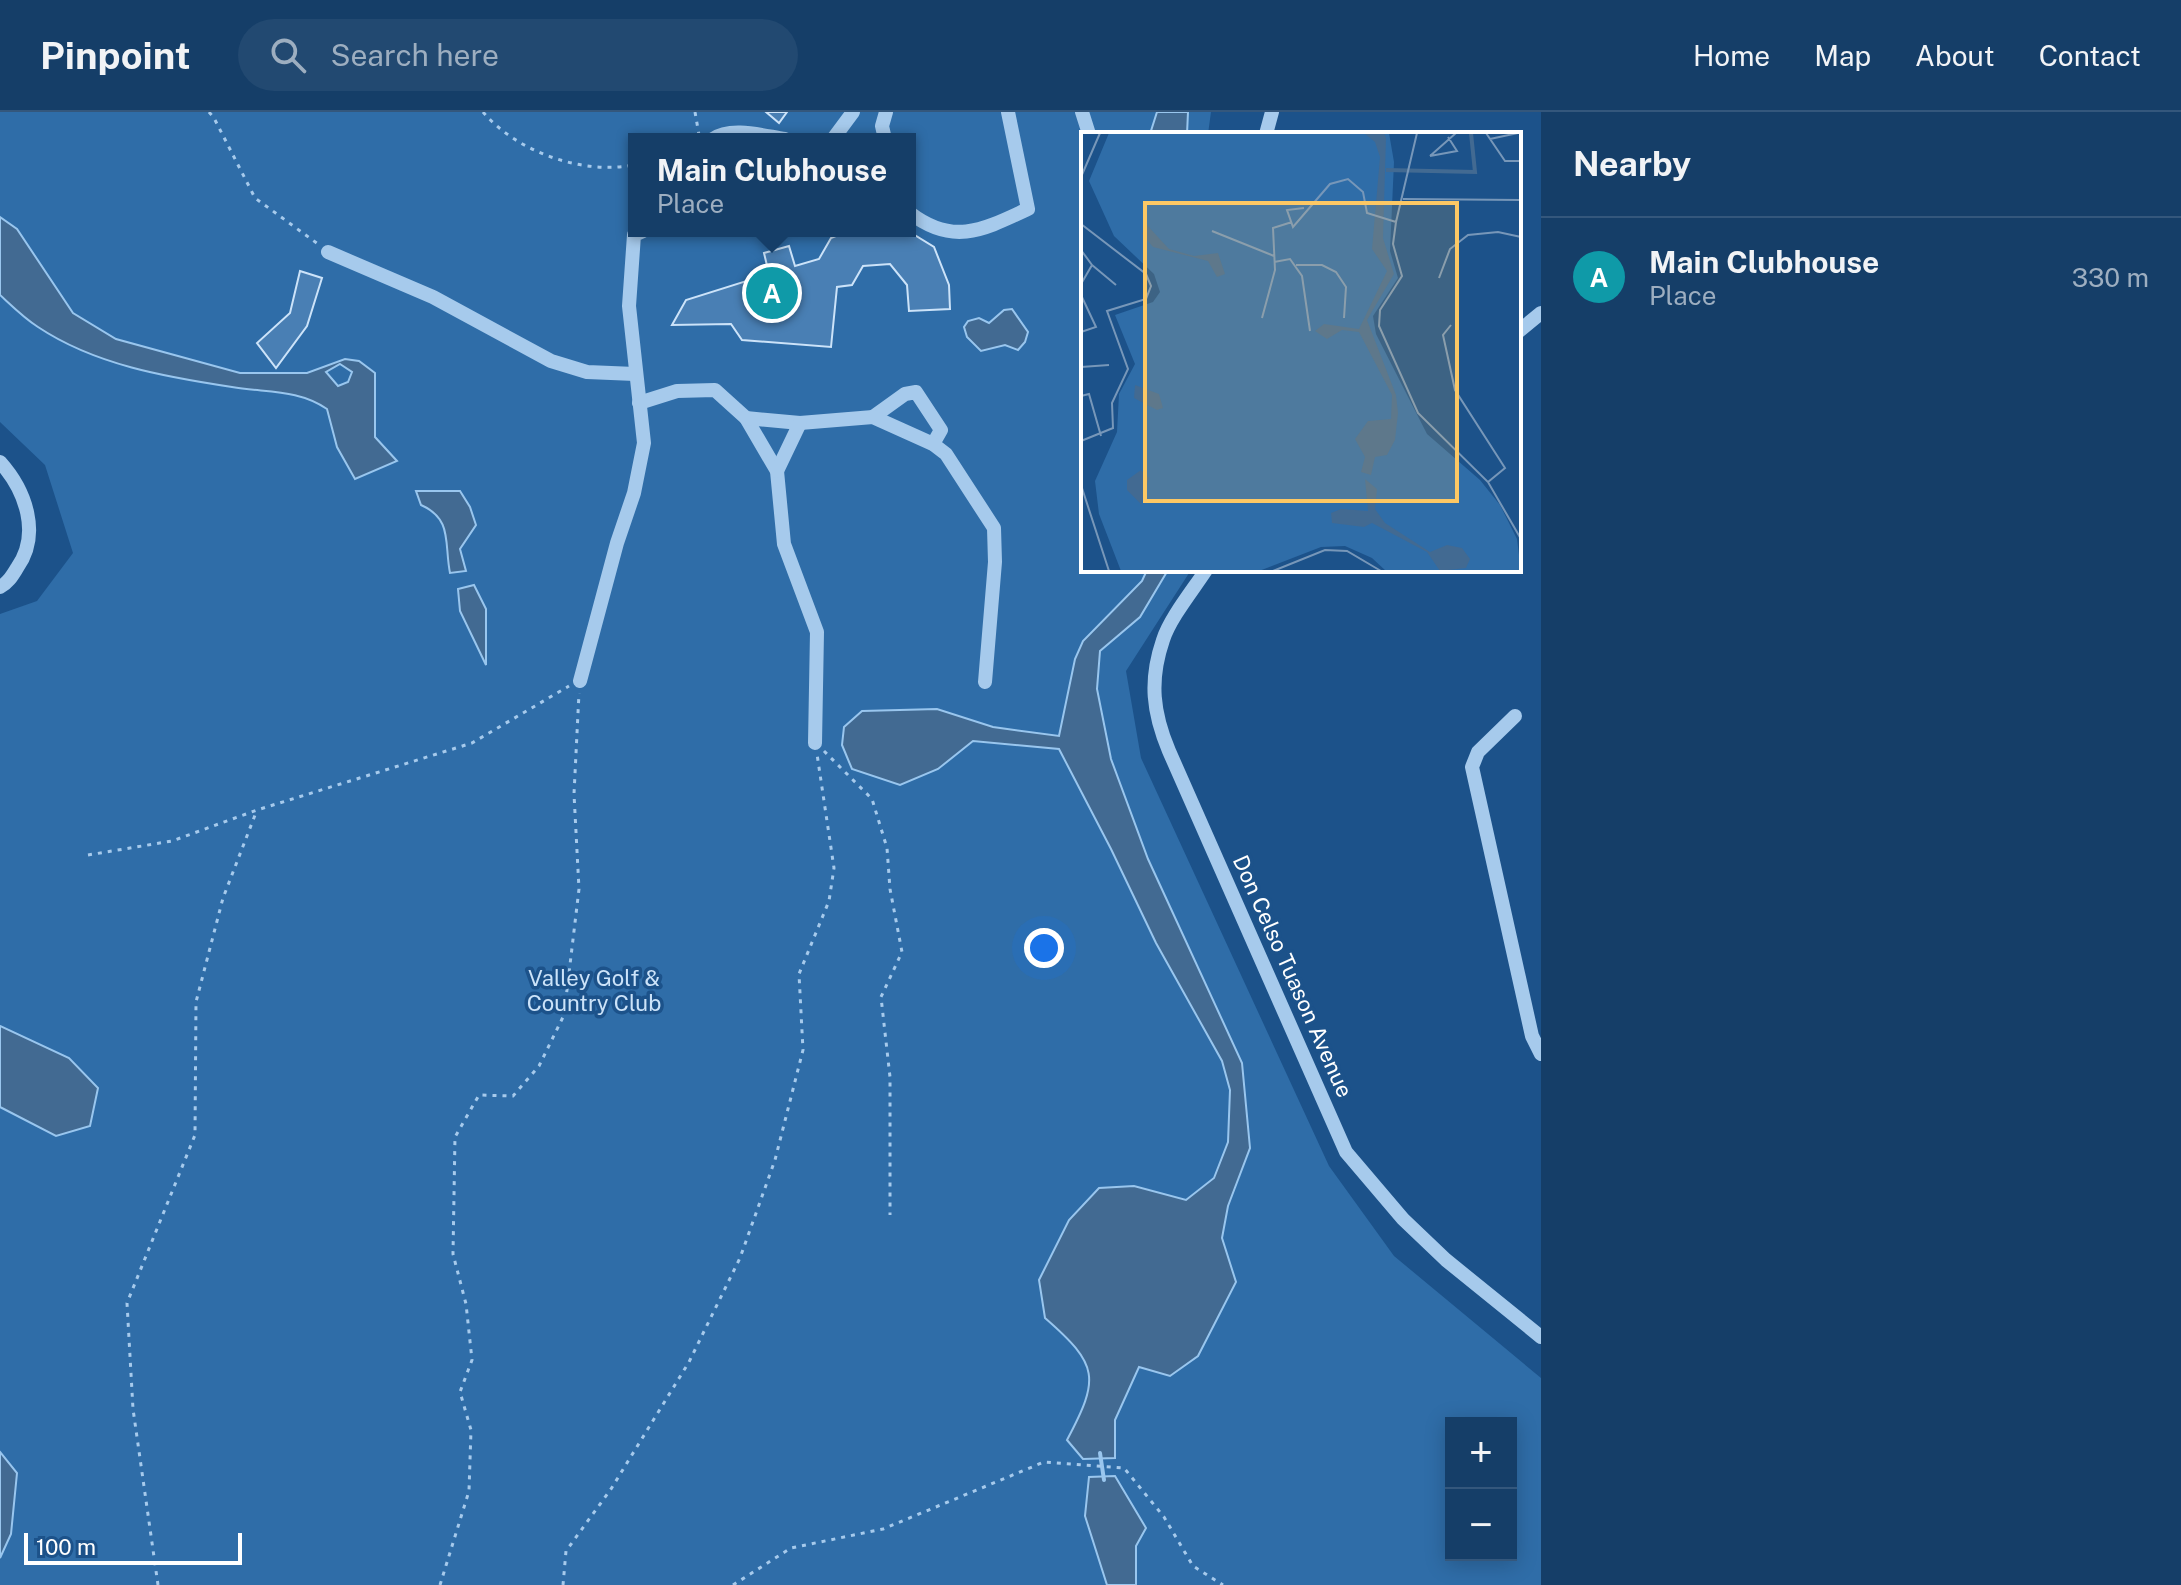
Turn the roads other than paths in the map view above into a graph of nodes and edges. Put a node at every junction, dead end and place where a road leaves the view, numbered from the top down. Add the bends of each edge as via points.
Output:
1 (853, 112) edge
2 (884, 112) edge
3 (1008, 112) edge
4 (1082, 112) edge
5 (1272, 112) edge
6 (1088, 132) edge
7 (1267, 132) edge
8 (837, 133) edge
9 (884, 133) edge
10 (916, 218) edge
11 (634, 237) edge
12 (328, 252) road end
13 (1541, 313) edge
14 (1521, 329) edge
15 (635, 374) junction
16 (639, 403) junction
17 (873, 417) junction
18 (746, 418) junction
19 (800, 423) junction
20 (933, 444) junction
21 (0, 462) edge
22 (777, 471) junction
23 (1205, 572) edge
24 (0, 587) edge
25 (580, 681) road end
26 (985, 682) dead end
27 (1515, 716) dead end
28 (815, 743) road end
29 (1541, 1054) edge
30 (1541, 1337) edge

1 - 8 street
2 - 9 street
3 - 10 street via 1028,209 952,234
4 - 6 street
5 - 7 street
11 - 15 street via 629,306
12 - 15 street via 433,297 551,361 587,372
13 - 14 street
15 - 16 street
16 - 18 street via 677,391 715,390
16 - 25 street via 644,443 634,493
17 - 19 street
17 - 20 street
17 - 20 street via 916,392 941,430
18 - 19 street
18 - 22 street
19 - 22 street
20 - 26 street via 946,454 994,528
21 - 24 street via 31,521 26,555
22 - 28 street via 784,544 817,632
23 - 30 street, Don Celso Tuason Avenue via 1163,638 1157,666 1156,719 1169,751 1346,1152 1446,1260
27 - 29 street via 1478,752 1472,767 1532,1036

